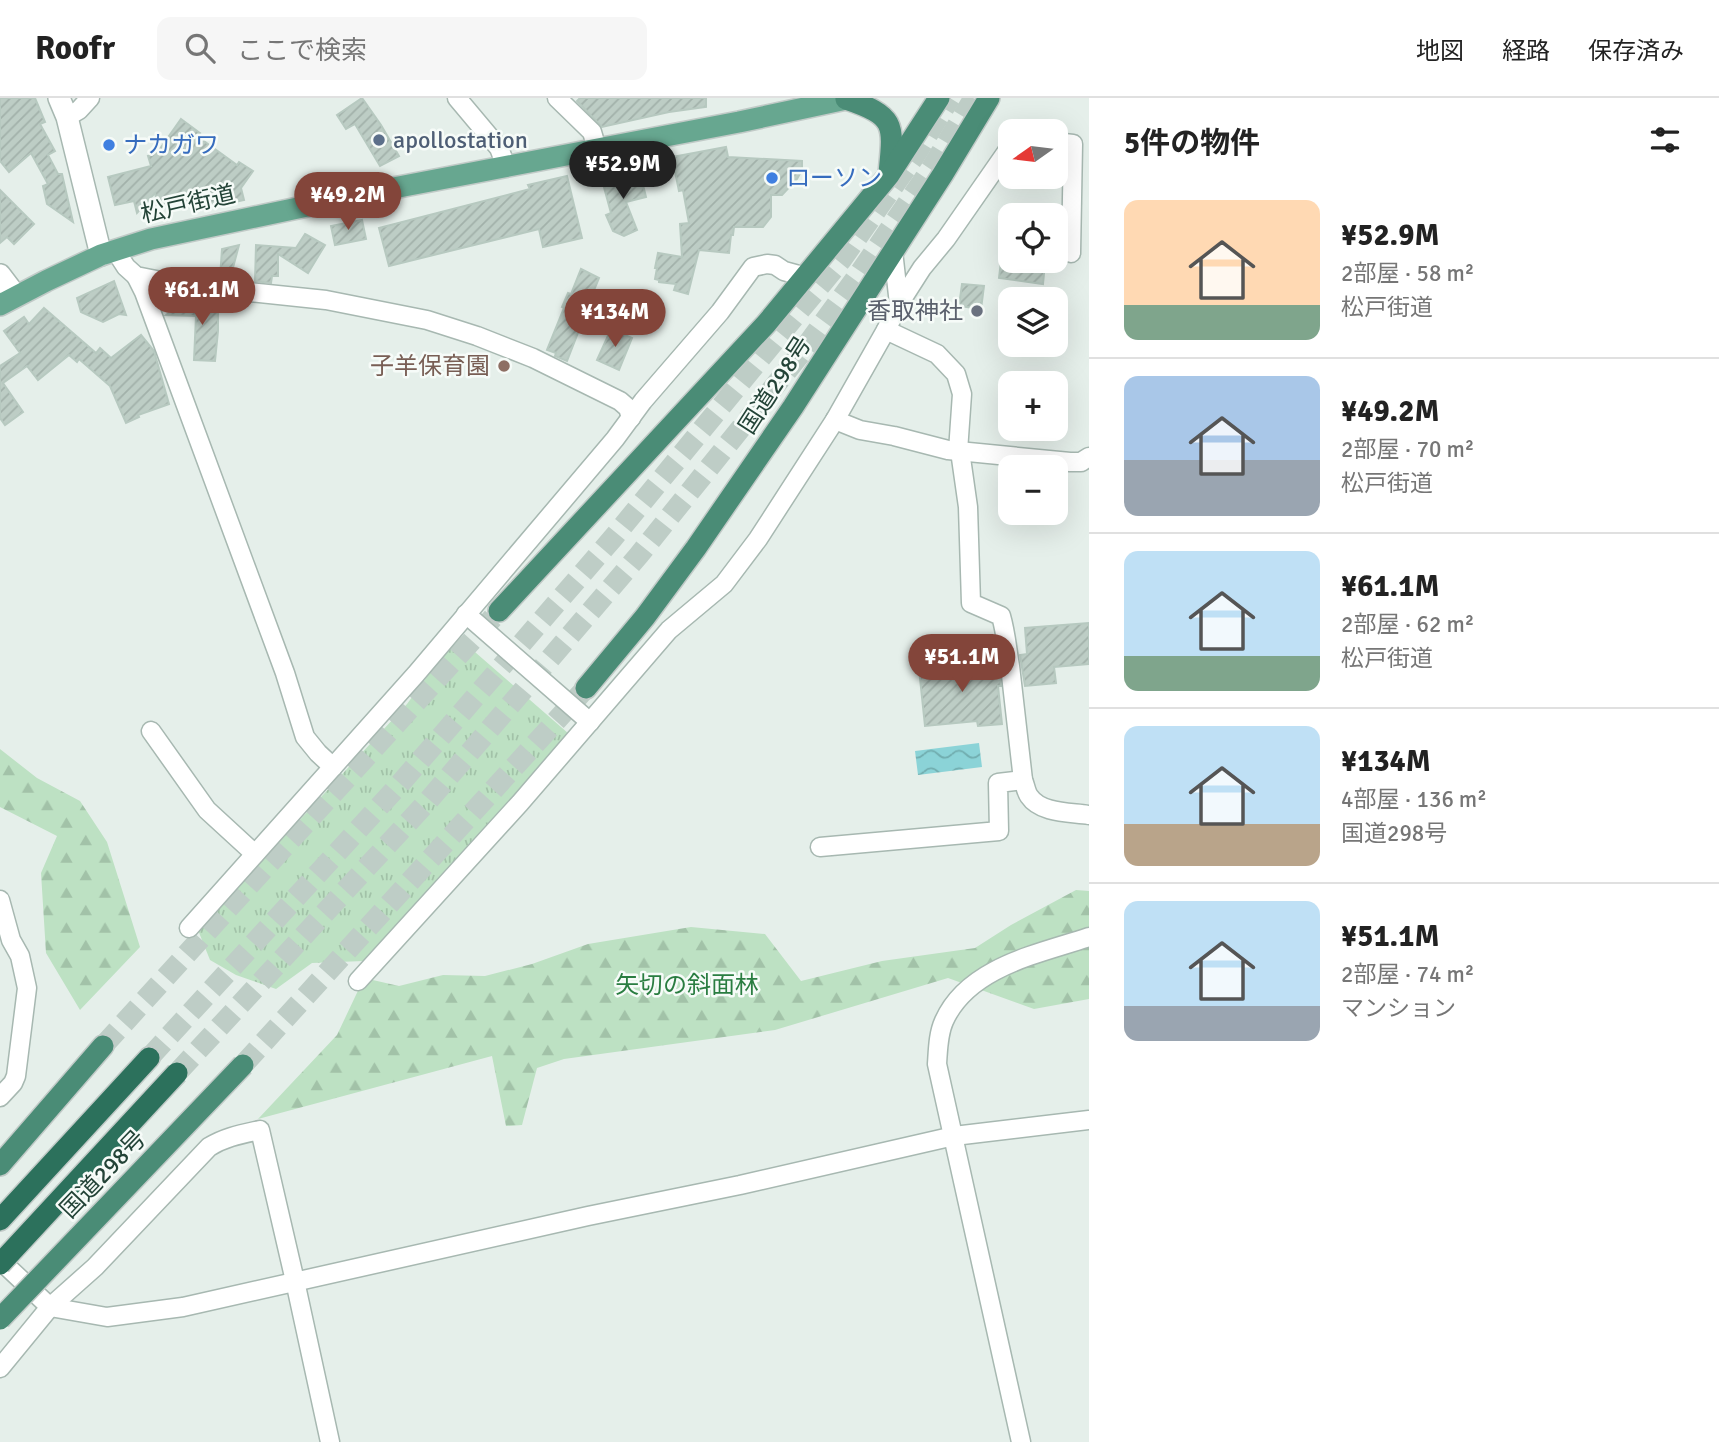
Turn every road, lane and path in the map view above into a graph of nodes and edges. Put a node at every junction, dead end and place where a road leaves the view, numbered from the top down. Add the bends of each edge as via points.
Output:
1 (90, 98) edge
2 (457, 98) edge
3 (557, 98) edge
4 (848, 98) edge
5 (939, 98) edge
6 (989, 98) edge
7 (811, 102) edge
8 (63, 107) edge
9 (1068, 143) edge
10 (597, 149) junction
11 (998, 164) edge
12 (506, 166) junction
13 (889, 175) junction
14 (893, 251) junction
15 (108, 252) junction
16 (1072, 253) dead end
17 (0, 275) edge
18 (136, 276) junction
19 (806, 277) junction
20 (8, 301) edge
21 (899, 304) junction
22 (886, 330) junction
23 (631, 418) junction
24 (835, 420) junction
25 (959, 451) junction
26 (1089, 457) edge
27 (499, 611) tunnel mouth
28 (466, 614) junction
29 (586, 688) tunnel mouth
30 (590, 722) junction
31 (151, 731) dead end
32 (333, 766) junction
33 (1023, 780) junction
34 (1089, 815) edge
35 (820, 847) dead end
36 (255, 854) junction
37 (0, 900) edge
38 (189, 928) dead end
39 (1089, 937) edge
40 (358, 981) dead end
41 (103, 1046) tunnel mouth
42 (149, 1058) tunnel mouth
43 (243, 1065) tunnel mouth
44 (81, 1072) junction
45 (177, 1073) tunnel mouth
46 (0, 1097) edge
47 (1089, 1120) edge
48 (954, 1136) junction
49 (0, 1152) edge
50 (0, 1165) edge
51 (0, 1220) edge
52 (0, 1262) edge
53 (295, 1281) junction
54 (50, 1307) junction
55 (0, 1321) edge
56 (0, 1368) edge
57 (330, 1442) edge
58 (1021, 1442) edge

1 - 8 street via 79,110
2 - 12 street via 499,148
3 - 10 street via 592,132
4 - 7 main road, 松戸街道
4 - 13 highway via 881,114 889,123
5 - 13 highway, 国道298号
6 - 14 highway, 国道298号
7 - 10 main road, 松戸街道 via 739,122
8 - 15 street
9 - 16 street via 1073,144
10 - 12 main road, 松戸街道
11 - 21 street
12 - 15 main road, 松戸街道 via 197,228
13 - 19 highway, 国道298号
14 - 21 street
14 - 29 highway, 国道298号 via 696,548
15 - 18 street
15 - 20 main road, 松戸街道
17 - 20 street
18 - 23 street via 327,300 427,320 533,358 590,385 620,401
18 - 32 street via 305,737
19 - 23 street via 775,265 753,267
19 - 27 highway, 国道298号
21 - 22 street
22 - 24 street
22 - 25 street via 937,354 956,374 962,394
23 - 28 street
24 - 25 street via 860,430
24 - 30 street via 724,584 669,630
25 - 26 street via 1081,462
25 - 33 street via 968,507 971,604 1001,616
28 - 30 street
28 - 32 street
30 - 40 street
31 - 36 street via 207,810
32 - 36 street
33 - 34 street via 1029,796 1048,809
33 - 35 street via 998,783 999,831
36 - 38 street
37 - 46 street via 27,988 16,1076
39 - 48 street via 1010,964 975,983 953,1005 940,1031 937,1064
41 - 44 highway
42 - 51 highway
43 - 55 highway, 国道298号, bridge
44 - 49 highway
44 - 50 highway
45 - 52 highway, bridge
47 - 48 street
48 - 53 street
48 - 58 street
52 - 54 street
53 - 54 street via 183,1307 119,1316
53 - 54 street via 260,1130 209,1147 95,1267
53 - 57 street
54 - 56 street

